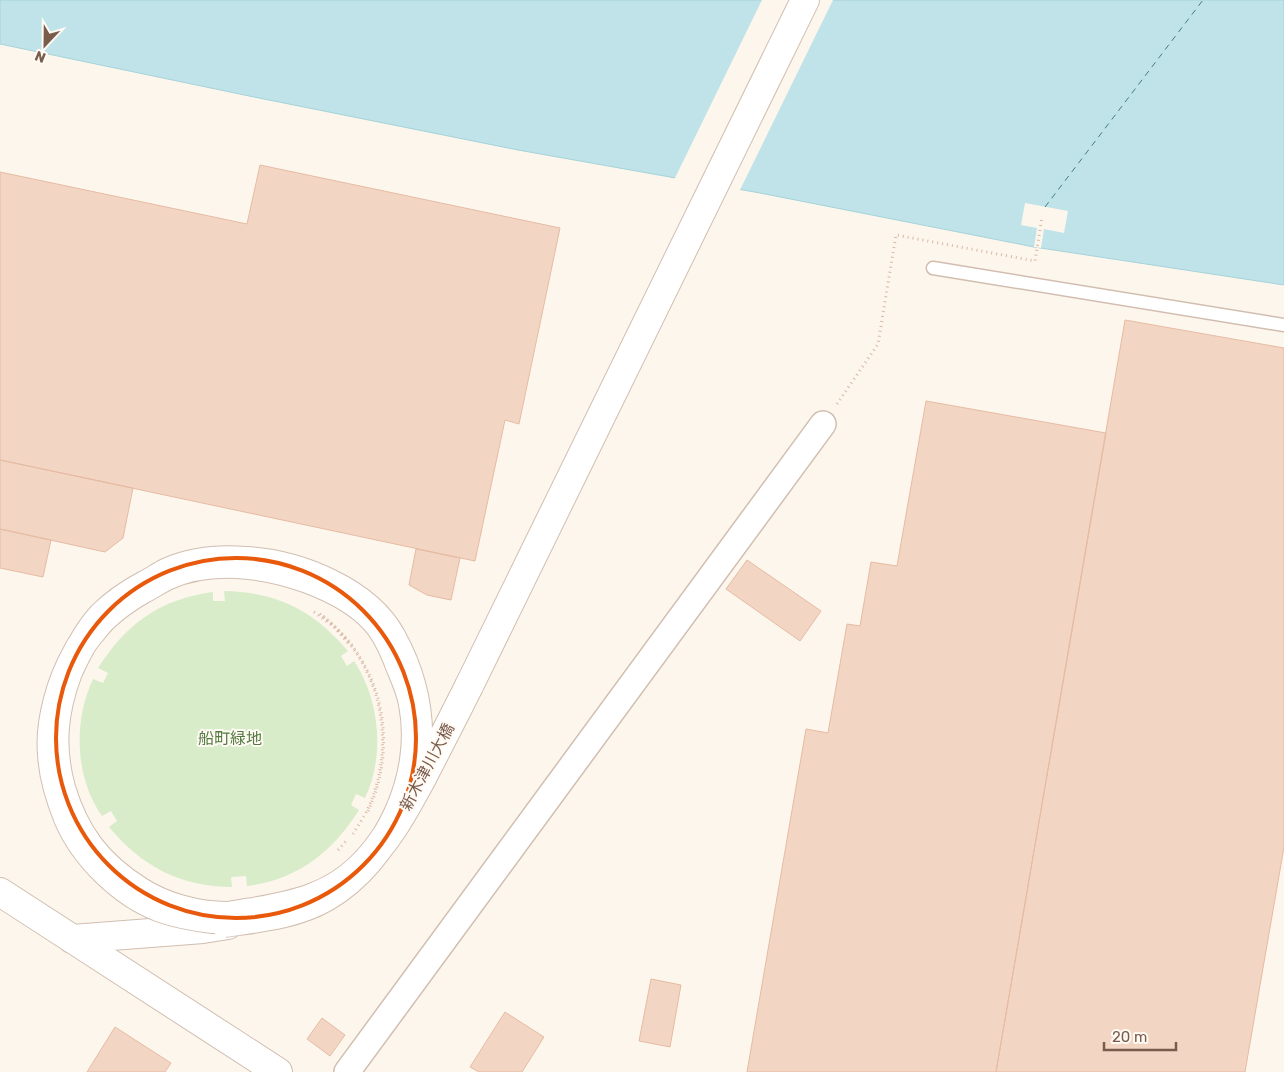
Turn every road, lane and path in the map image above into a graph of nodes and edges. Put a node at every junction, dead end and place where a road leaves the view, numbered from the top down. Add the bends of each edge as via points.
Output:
1 (805, 0) edge
2 (933, 268) dead end
3 (1284, 325) edge
4 (823, 424) dead end
5 (308, 607) dead end
6 (348, 643) dead end
7 (0, 892) edge
8 (72, 939) junction
9 (278, 1072) edge
10 (346, 1072) edge

1 - 8 street, 新木津川大橋, bridge via 444,736 386,840 380,847 356,873 349,877 329,891 298,904 228,916 194,913 156,902 123,881 95,855 76,828 58,776 53,747 56,714 65,680 76,654 80,646 90,632 96,624 101,617 128,594 173,570 200,562 259,562 337,586 377,615 391,635 415,697 419,745 409,790 396,819 391,827 386,836 382,844 376,851 364,864 358,870 352,876 325,895 293,908 227,920 191,916 154,906 121,885 100,866 74,832 63,806 51,751 54,718 63,684 78,650 83,643 88,636 99,622 126,599 134,594 142,589 170,574 199,566 229,564 285,572 335,590 374,619 389,640 413,701 417,749 407,794 394,823 389,831 384,840 380,848 350,880 323,899 291,912 224,923 186,920 149,909 116,888 88,862 69,835 50,783 46,754 49,720 72,653 94,625 100,619 114,607 121,602 137,592 152,584 165,577 193,569 251,568 330,593 369,622 384,643 408,704 412,752 402,797 374,852 344,884 318,902 286,915 203,929
2 - 3 lane
4 - 10 street
5 - 6 path via 321,615 335,627 350,643 374,689 382,722 382,762 370,804 352,835 334,854 353,836 371,804 376,790 382,763 384,742 383,722 376,689 360,657 351,643 335,626 322,614 314,611
7 - 8 street
8 - 9 street

